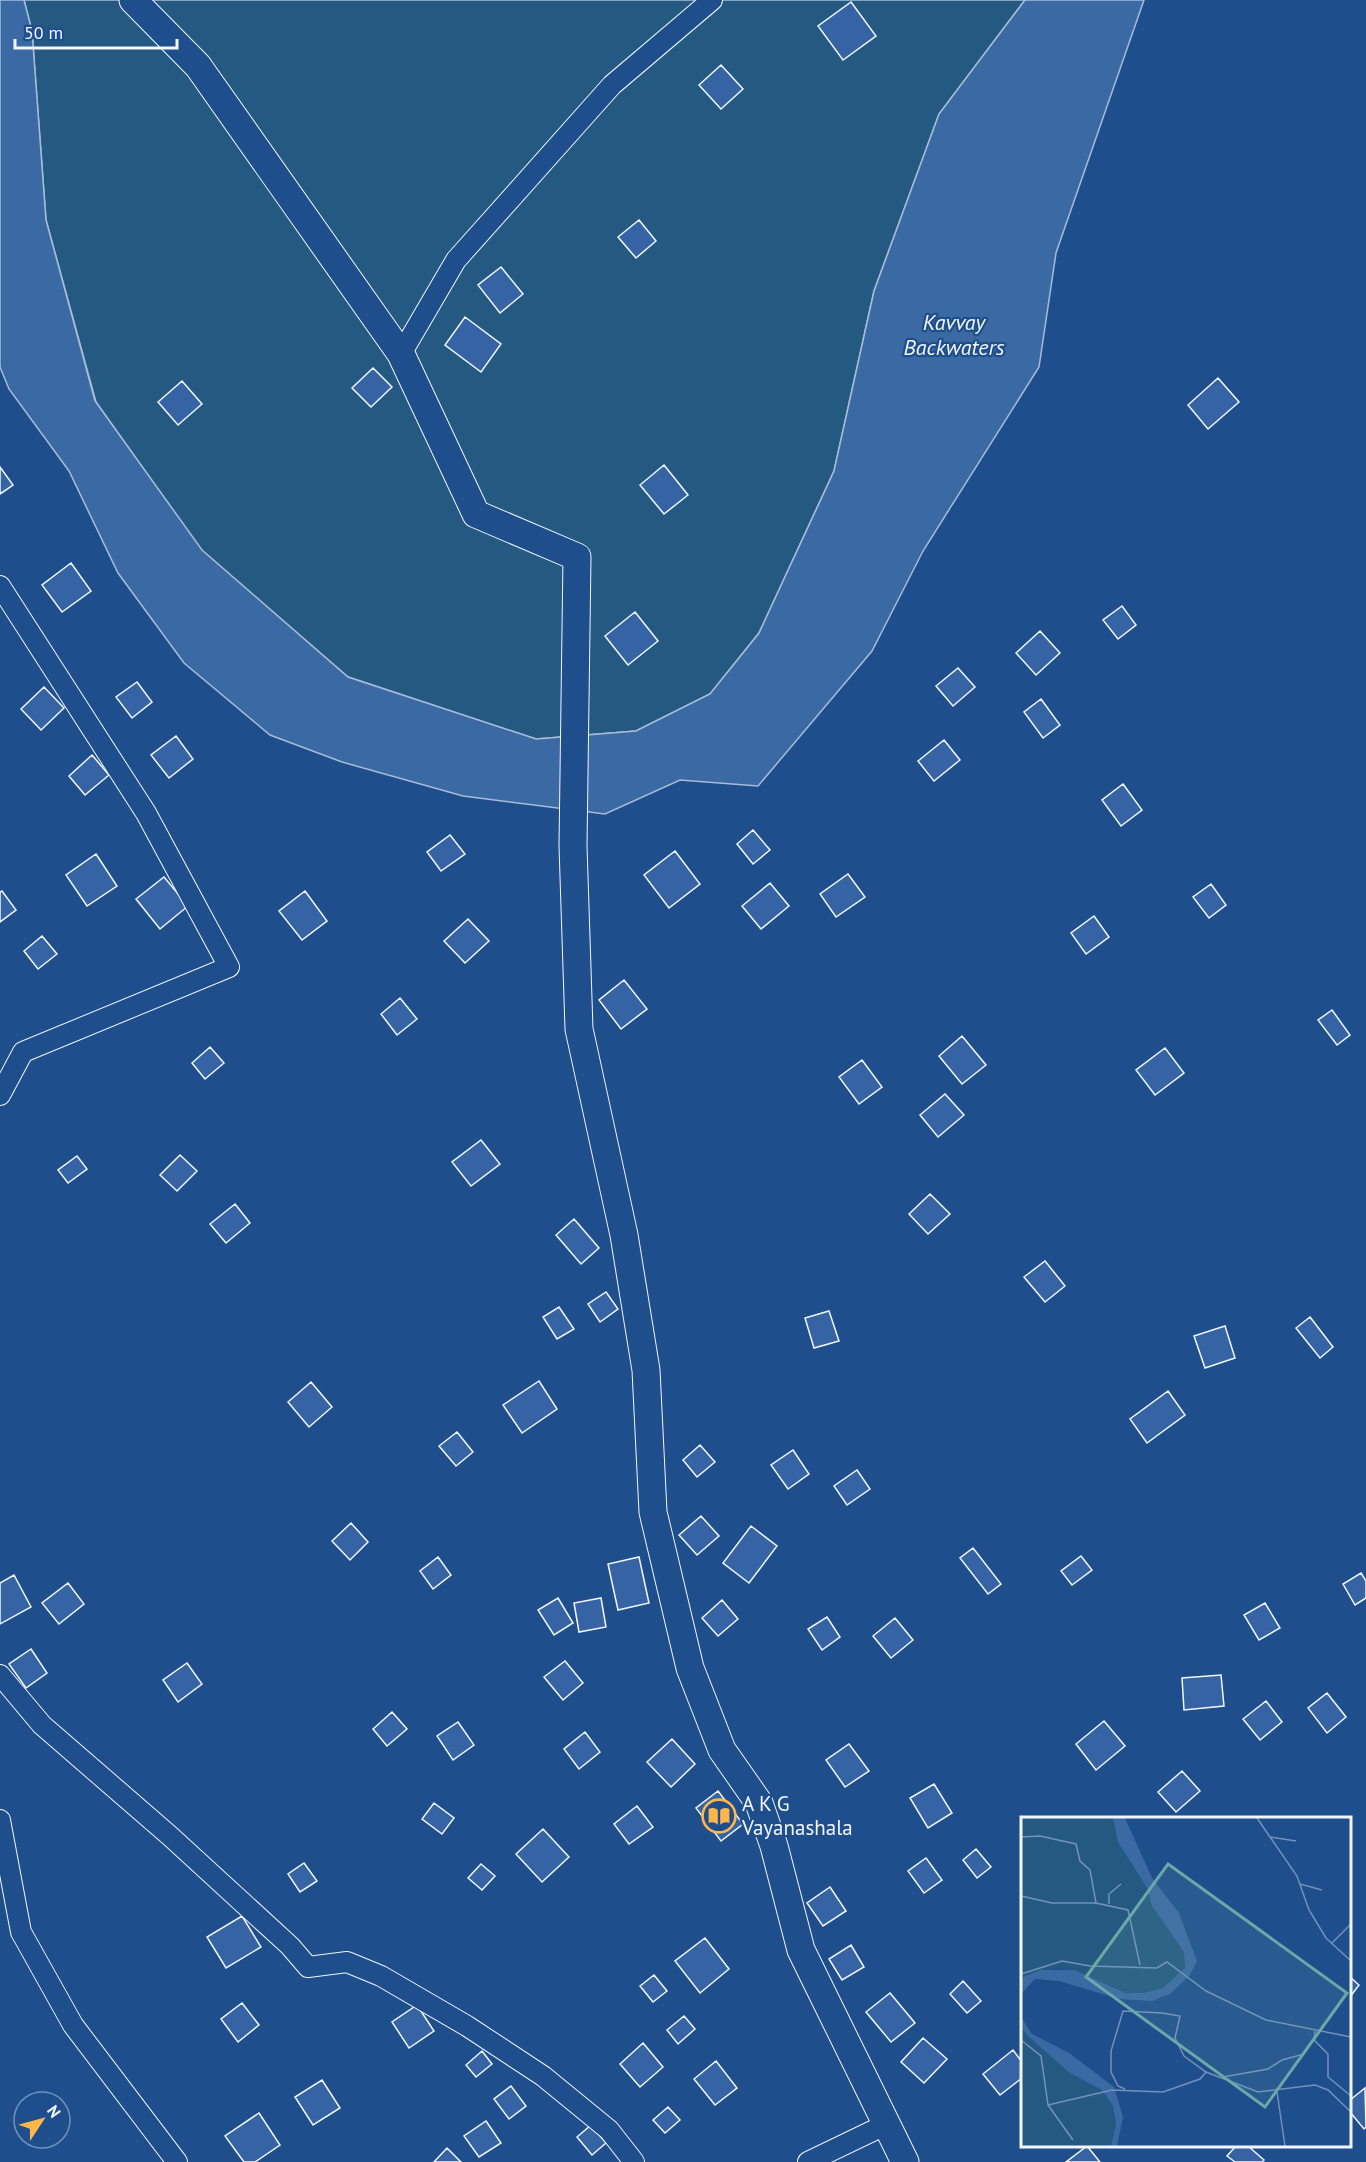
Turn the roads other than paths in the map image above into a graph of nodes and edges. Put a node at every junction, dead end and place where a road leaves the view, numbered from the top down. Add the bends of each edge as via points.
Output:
1 (133, 0) edge
2 (712, 0) edge
3 (401, 354) junction
4 (0, 586) edge
5 (0, 1095) edge
6 (0, 1676) edge
7 (0, 1820) edge
8 (887, 2124) junction
9 (177, 2162) edge
10 (634, 2162) edge
11 (808, 2162) edge
12 (905, 2162) edge

1 - 3 street via 198,66
2 - 3 street via 612,85 456,260
3 - 8 street via 476,514 577,557 573,846 579,1029 624,1235 646,1370 653,1512 690,1668 722,1750 759,1803 801,1950
4 - 5 street via 146,813 229,967 22,1052
6 - 10 street via 42,1725 178,1844 308,1967 347,1962 381,1976 467,2026 543,2076 609,2130
7 - 9 street via 21,1932 73,2025
8 - 11 street
8 - 12 street

